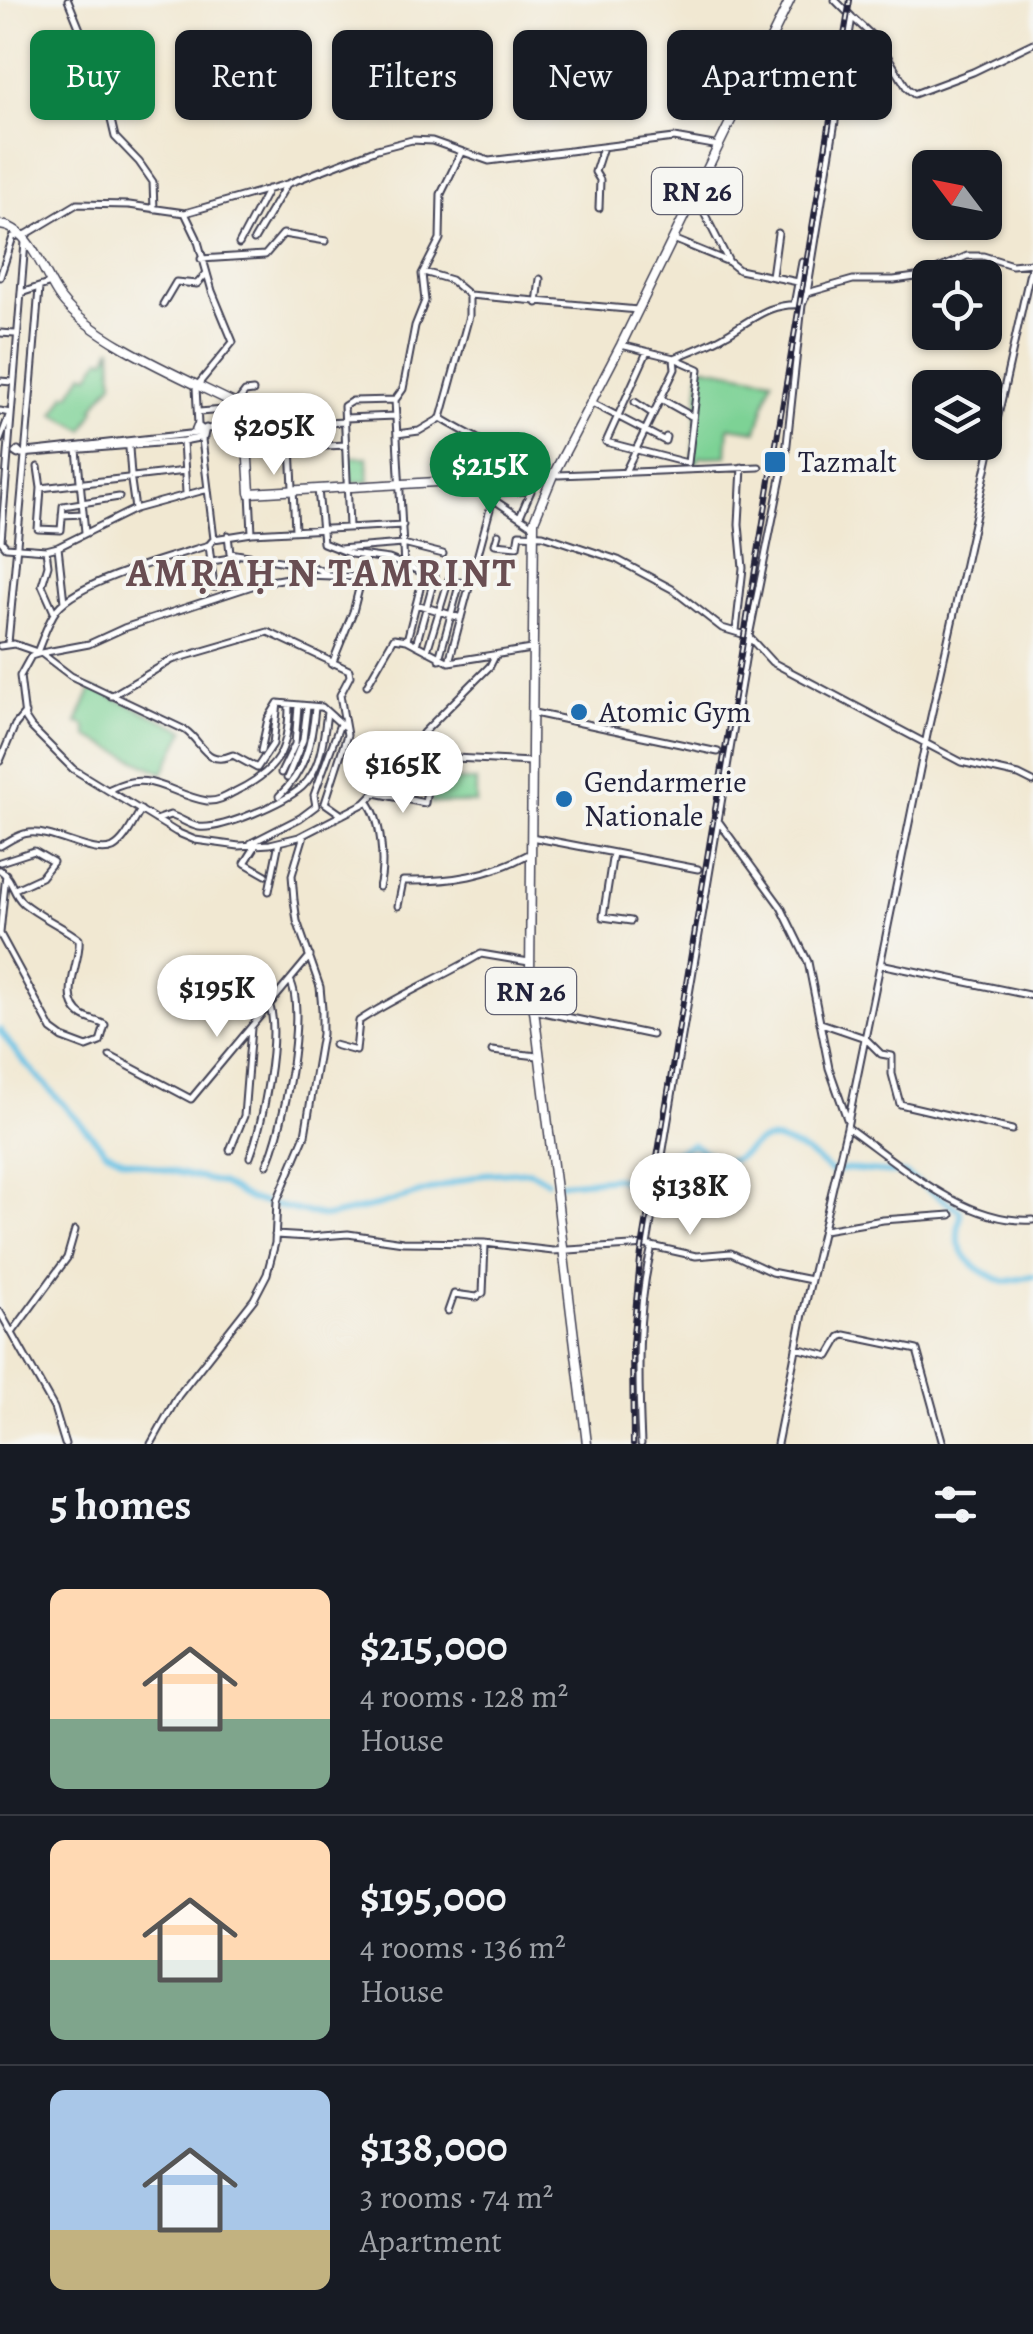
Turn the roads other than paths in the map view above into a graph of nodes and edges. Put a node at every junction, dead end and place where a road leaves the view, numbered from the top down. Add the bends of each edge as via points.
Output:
1 (68, 0) edge
2 (790, 0) edge
3 (836, 0) edge
4 (852, 17) junction
5 (1033, 43) edge
6 (719, 146) junction
7 (604, 147) junction
8 (462, 153) junction
9 (287, 184) junction
10 (268, 188) junction
11 (695, 195) junction
12 (599, 208) dead end
13 (154, 209) junction
14 (184, 213) junction
15 (0, 225) edge
16 (778, 233) dead end
17 (23, 238) junction
18 (673, 238) junction
19 (254, 240) dead end
20 (326, 240) dead end
21 (239, 244) dead end
22 (201, 259) junction
23 (729, 262) junction
24 (802, 262) dead end
25 (1033, 262) edge
26 (423, 272) junction
27 (206, 274) junction
28 (772, 276) junction
29 (0, 277) edge
30 (540, 280) dead end
31 (798, 282) junction
32 (51, 283) junction
33 (38, 288) junction
34 (807, 293) junction
35 (19, 294) junction
36 (469, 296) junction
37 (538, 302) junction
38 (164, 304) dead end
39 (794, 304) junction
40 (802, 306) junction
41 (638, 310) junction
42 (0, 334) edge
43 (15, 334) junction
44 (621, 345) junction
45 (647, 352) junction
46 (674, 358) junction
47 (0, 382) edge
48 (12, 382) junction
49 (602, 382) junction
50 (198, 384) junction
51 (253, 391) dead end
52 (660, 399) junction
53 (396, 400) junction
54 (635, 402) dead end
55 (594, 404) junction
56 (238, 405) junction
57 (0, 411) edge
58 (10, 412) junction
59 (199, 412) junction
60 (653, 414) junction
61 (396, 416) junction
62 (617, 416) junction
63 (694, 417) junction
64 (440, 418) junction
65 (345, 420) junction
66 (290, 425) junction
67 (246, 426) junction
68 (202, 430) junction
69 (645, 431) junction
70 (397, 434) junction
71 (183, 441) junction
72 (0, 442) edge
73 (346, 445) junction
74 (9, 446) junction
75 (129, 448) junction
76 (290, 448) junction
77 (77, 450) junction
78 (248, 450) junction
79 (635, 451) junction
80 (19, 453) junction
81 (0, 455) edge
82 (663, 459) junction
83 (687, 466) junction
84 (742, 467) junction
85 (759, 467) dead end
86 (38, 468) dead end
87 (185, 471) junction
88 (625, 472) junction
89 (555, 475) junction
90 (529, 477) junction
91 (131, 478) junction
92 (465, 481) junction
93 (80, 483) junction
94 (400, 484) junction
95 (41, 488) junction
96 (347, 488) junction
97 (208, 489) junction
98 (318, 489) junction
99 (292, 491) junction
100 (250, 493) junction
101 (186, 494) junction
102 (491, 496) junction
103 (120, 497) dead end
104 (82, 504) junction
105 (135, 509) junction
106 (83, 514) junction
107 (62, 515) junction
108 (520, 516) junction
109 (403, 525) junction
110 (349, 527) junction
111 (321, 529) junction
112 (295, 530) junction
113 (534, 530) junction
114 (85, 532) junction
115 (252, 533) junction
116 (498, 534) dead end
117 (228, 535) junction
118 (1, 540) edge
119 (212, 542) junction
120 (403, 544) junction
121 (17, 546) junction
122 (58, 546) junction
123 (336, 549) junction
124 (46, 550) junction
125 (444, 554) dead end
126 (244, 556) junction
127 (364, 558) junction
128 (212, 561) junction
129 (404, 566) junction
130 (318, 571) junction
131 (362, 575) junction
132 (435, 576) dead end
133 (449, 579) dead end
134 (460, 582) dead end
135 (214, 587) dead end
136 (64, 602) junction
137 (416, 604) junction
138 (427, 607) junction
139 (439, 611) junction
140 (54, 612) junction
141 (450, 615) junction
142 (461, 618) junction
143 (736, 631) junction
144 (748, 636) junction
145 (407, 640) junction
146 (4, 644) edge
147 (416, 645) junction
148 (531, 649) junction
149 (427, 651) junction
150 (39, 653) junction
151 (494, 656) junction
152 (439, 658) junction
153 (450, 662) junction
154 (332, 664) junction
155 (367, 686) dead end
156 (111, 696) junction
157 (278, 703) junction
158 (289, 705) junction
159 (298, 706) junction
160 (311, 707) junction
161 (327, 712) junction
162 (531, 712) junction
163 (25, 713) junction
164 (342, 726) junction
165 (928, 744) junction
166 (262, 752) dead end
167 (718, 752) dead end
168 (442, 758) junction
169 (408, 759) junction
170 (0, 761) edge
171 (531, 762) junction
172 (397, 771) junction
173 (409, 772) dead end
174 (428, 772) junction
175 (386, 782) junction
176 (1033, 782) edge
177 (428, 783) junction
178 (400, 784) junction
179 (301, 787) junction
180 (110, 789) junction
181 (375, 793) junction
182 (314, 796) junction
183 (368, 800) junction
184 (273, 802) junction
185 (325, 803) junction
186 (316, 806) junction
187 (141, 810) junction
188 (342, 815) junction
189 (718, 819) junction
190 (156, 820) junction
191 (220, 826) junction
192 (304, 835) junction
193 (531, 837) junction
194 (279, 842) junction
195 (222, 844) junction
196 (254, 844) junction
197 (0, 846) edge
198 (614, 852) junction
199 (531, 853) junction
200 (0, 862) edge
201 (698, 868) dead end
202 (3, 872) edge
203 (266, 875) dead end
204 (378, 887) dead end
205 (15, 888) junction
206 (269, 891) dead end
207 (398, 906) dead end
208 (630, 922) dead end
209 (0, 930) edge
210 (310, 956) junction
211 (530, 963) junction
212 (880, 964) junction
213 (290, 980) junction
214 (1033, 996) edge
215 (269, 1004) junction
216 (533, 1010) junction
217 (821, 1023) junction
218 (251, 1025) junction
219 (652, 1035) dead end
220 (864, 1038) junction
221 (334, 1046) dead end
222 (492, 1051) dead end
223 (110, 1056) dead end
224 (538, 1056) junction
225 (848, 1123) junction
226 (1012, 1130) dead end
227 (230, 1150) dead end
228 (250, 1157) dead end
229 (267, 1166) dead end
230 (659, 1175) junction
231 (690, 1180) dead end
232 (951, 1215) dead end
233 (1033, 1220) edge
234 (75, 1230) dead end
235 (824, 1230) junction
236 (275, 1235) junction
237 (485, 1244) junction
238 (649, 1246) junction
239 (562, 1250) junction
240 (811, 1280) junction
241 (448, 1311) dead end
242 (0, 1312) edge
243 (12, 1334) junction
244 (796, 1348) junction
245 (65, 1444) edge
246 (151, 1444) edge
247 (587, 1444) edge
248 (641, 1444) edge
249 (777, 1444) edge
250 (943, 1444) edge

1 - 13 street via 103,86 115,137 153,185
2 - 6 main road, RN 26
3 - 4 street
4 - 5 street via 914,94
4 - 34 street
6 - 7 street via 674,138
6 - 11 main road, RN 26
7 - 8 street via 497,161
7 - 12 street via 595,172
8 - 9 street via 412,140
8 - 26 street via 441,194 440,239
9 - 10 street
9 - 19 street
10 - 14 street
10 - 21 street
11 - 18 main road, RN 26
11 - 23 street
13 - 14 street
13 - 17 street via 77,204
14 - 22 street
15 - 17 main road via 12,226
16 - 28 street
17 - 29 street via 14,238
17 - 32 main road
17 - 35 street
18 - 23 street
18 - 41 main road, RN 26
20 - 22 street via 284,234 265,254
22 - 27 street
23 - 28 street
24 - 31 street
25 - 34 street via 967,256 923,276 853,280
25 - 165 street
26 - 36 street via 450,280
26 - 53 street via 424,301
27 - 38 street via 197,284 176,282
27 - 50 street via 233,342
28 - 31 street
30 - 37 street
31 - 39 street
32 - 33 street
32 - 50 main road via 95,330
33 - 35 street
33 - 80 street
34 - 40 street
35 - 43 street
36 - 37 street
36 - 64 street
37 - 41 street
39 - 40 street
39 - 46 street via 772,307
40 - 144 street via 786,454
41 - 44 main road, RN 26
42 - 43 street
43 - 48 street
44 - 45 street
44 - 49 main road, RN 26
45 - 46 street
45 - 62 street
46 - 52 street
46 - 63 street via 699,370
47 - 48 street
48 - 58 street
49 - 55 main road, RN 26
49 - 89 main road, RN 26
50 - 56 main road
50 - 59 street
51 - 56 street
52 - 60 street
52 - 63 street
53 - 61 street
53 - 65 street via 347,402
54 - 60 street
55 - 62 street
55 - 89 main road, RN 26
56 - 59 street
56 - 67 main road
57 - 58 street
58 - 72 street
58 - 74 street
59 - 68 street
60 - 69 street
61 - 65 street
61 - 70 street
62 - 69 street
62 - 79 street via 606,442
63 - 83 street
64 - 70 street
64 - 90 street via 515,459
65 - 66 street
65 - 73 street
66 - 67 street
66 - 76 street
67 - 68 street
67 - 78 main road
68 - 71 street
68 - 77 street
68 - 97 street
69 - 79 street
69 - 82 street via 665,439
70 - 94 street
71 - 75 street
71 - 87 street
72 - 74 street
73 - 76 street
73 - 96 street
74 - 80 street
75 - 77 street
75 - 91 street
76 - 78 street
76 - 99 street
77 - 80 street
77 - 93 street
78 - 100 main road
79 - 82 street
79 - 88 street
80 - 81 street
80 - 118 street
80 - 121 street
82 - 83 street
83 - 84 street
83 - 88 street
84 - 85 street
84 - 143 street
86 - 95 street
87 - 91 street
87 - 101 street
88 - 89 street
89 - 90 main road
89 - 113 main road, RN 26
90 - 92 main road
91 - 93 street
91 - 105 street
92 - 94 main road
92 - 102 street
93 - 95 street
93 - 104 street
94 - 96 main road
94 - 109 street
95 - 107 street via 38,529 60,530
96 - 98 main road
96 - 110 street
97 - 101 street
97 - 119 street
98 - 99 main road
98 - 111 street
99 - 100 main road
99 - 112 street
100 - 115 street
101 - 105 street
102 - 108 street
102 - 108 street via 531,492
102 - 142 street
103 - 104 street
104 - 106 street
104 - 107 street via 63,506
105 - 114 street
106 - 107 street
106 - 114 street
108 - 113 street
109 - 110 street
109 - 120 street
110 - 111 street
111 - 112 street
111 - 123 street via 323,542
112 - 115 street
113 - 116 street via 519,534 517,546 495,544
113 - 143 street via 618,560
113 - 148 main road, RN 26
114 - 122 street
115 - 117 street
117 - 119 street
117 - 126 street via 230,554
118 - 121 street
119 - 128 street
119 - 136 street via 129,570
120 - 123 street
120 - 125 street
120 - 129 street
121 - 124 street
121 - 146 street
122 - 124 street
122 - 136 street
123 - 127 street
124 - 140 street via 42,584
126 - 128 street
126 - 130 street
127 - 129 street
127 - 131 street
128 - 135 street
129 - 137 street via 424,572
130 - 131 street
130 - 150 street via 228,592 90,644
131 - 154 street
132 - 138 street
133 - 139 street
134 - 141 street
136 - 140 street
137 - 138 street
137 - 145 street
138 - 139 street
138 - 147 street
139 - 141 street
139 - 149 street
140 - 150 street
141 - 142 street
141 - 152 street
142 - 153 street
143 - 144 street
144 - 165 street via 772,662
144 - 189 street
145 - 147 street
145 - 155 street via 394,638
146 - 150 street
147 - 149 street
148 - 151 street
148 - 162 main road, RN 26
149 - 152 street
150 - 156 street
150 - 163 street via 20,676
151 - 153 street
151 - 169 street via 423,733
152 - 153 street
154 - 156 street via 268,632 172,660
154 - 164 street via 351,672 340,696
156 - 157 street via 185,730 207,755 233,755 257,768 274,744
157 - 158 street
157 - 166 street
158 - 159 street
158 - 180 street via 286,736 272,769 224,798 204,800 148,782
159 - 160 street
159 - 160 street via 284,775
160 - 161 street
160 - 184 street via 303,764
161 - 164 street
161 - 179 street via 320,751
162 - 167 street
162 - 171 main road, RN 26
163 - 170 street
163 - 180 street via 73,769
164 - 182 street
164 - 185 street via 345,743
165 - 176 street via 961,762
165 - 212 street
168 - 169 street
168 - 171 street
168 - 174 street via 442,771
169 - 172 street
171 - 193 main road, RN 26
172 - 175 street
172 - 178 street
173 - 174 street
174 - 177 street
175 - 178 street
175 - 181 street
177 - 178 street
177 - 181 street via 425,803
179 - 182 street
179 - 184 street
180 - 187 street
181 - 183 street
182 - 186 street
183 - 188 street
183 - 204 street via 381,843
184 - 191 street
185 - 186 street
185 - 188 street
186 - 196 street
187 - 190 street
187 - 197 street via 110,849 31,833
188 - 192 street
189 - 217 street via 781,907 808,962
189 - 230 street
190 - 191 street via 170,815
190 - 195 street via 185,837
191 - 195 street
192 - 194 street
192 - 210 street via 292,875 297,922
193 - 198 street
193 - 199 main road, RN 26
194 - 196 street
194 - 206 street
195 - 196 street
196 - 203 street via 246,863
198 - 201 street
198 - 208 street via 603,917
199 - 207 street via 459,880 403,881
199 - 211 main road, RN 26
200 - 205 street via 34,850 54,862 41,877
202 - 205 street
202 - 209 street
205 - 209 street via 26,905 80,939 71,976 76,1007 106,1026 100,1042 87,1047 56,1035
210 - 213 street
210 - 236 street via 320,987 322,1034 305,1135 277,1202
211 - 216 main road, RN 26
211 - 221 street via 481,954 360,1021 356,1050
212 - 214 street
212 - 220 street
213 - 215 street
213 - 229 street via 296,1003 292,1054 280,1135
215 - 218 street
215 - 228 street via 274,1036
216 - 219 street
216 - 224 main road, RN 26
217 - 220 street
217 - 225 street
218 - 223 street via 190,1099
218 - 227 street via 244,1116
220 - 225 street
220 - 226 street via 894,1058 900,1104
222 - 224 street
224 - 239 main road, RN 26
225 - 233 street via 917,1178 989,1216
225 - 235 street
230 - 231 street
230 - 238 street
232 - 235 street
234 - 243 street via 68,1258
235 - 240 street
236 - 237 street
236 - 246 street via 254,1299 178,1396
237 - 239 street
237 - 241 street via 483,1293 454,1294
238 - 239 street
238 - 240 street via 696,1256 731,1253 770,1272
238 - 248 street via 638,1356
239 - 247 main road, RN 26
240 - 244 street
242 - 243 street
243 - 245 street via 54,1408
244 - 249 street
244 - 250 street via 829,1356 845,1335 918,1350

